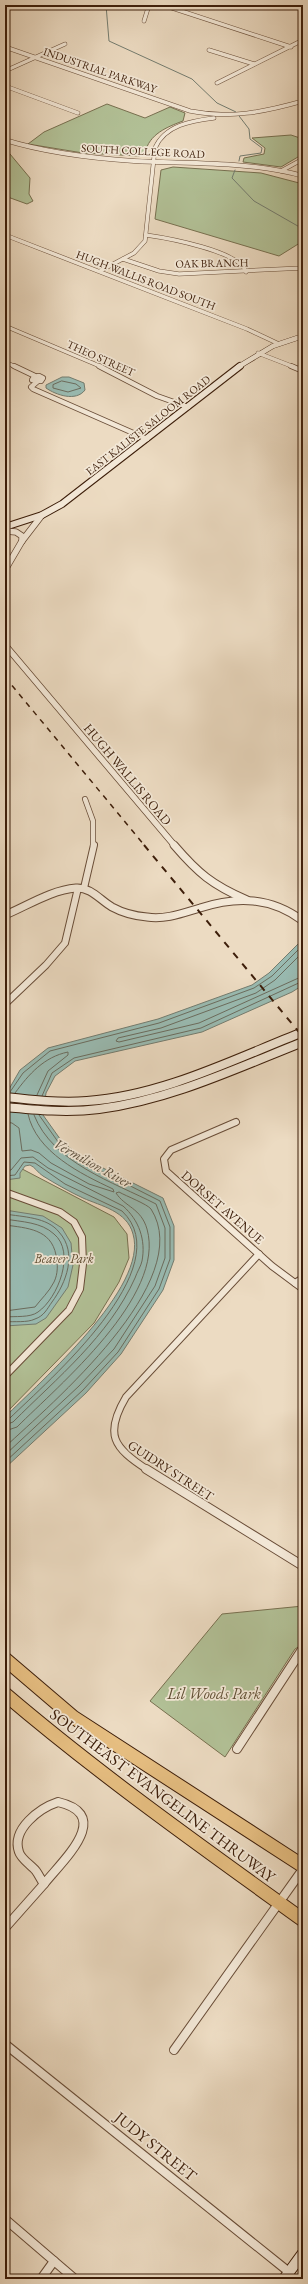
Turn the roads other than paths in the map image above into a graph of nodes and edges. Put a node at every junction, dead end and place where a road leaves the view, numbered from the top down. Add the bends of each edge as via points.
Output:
1 (149, 5) edge
2 (163, 5) edge
3 (174, 5) edge
4 (170, 7) junction
5 (144, 21) dead end
6 (303, 40) edge
7 (65, 44) dead end
8 (5, 46) edge
9 (291, 47) junction
10 (209, 50) dead end
11 (36, 57) junction
12 (254, 64) junction
13 (5, 70) edge
14 (217, 83) dead end
15 (5, 86) edge
16 (303, 101) edge
17 (190, 111) junction
18 (78, 113) dead end
19 (225, 117) junction
20 (200, 120) junction
21 (5, 140) edge
22 (303, 159) edge
23 (154, 161) junction
24 (281, 171) junction
25 (303, 176) edge
26 (303, 180) edge
27 (5, 235) edge
28 (146, 235) junction
29 (123, 259) junction
30 (243, 264) junction
31 (303, 268) edge
32 (100, 271) junction
33 (270, 271) junction
34 (246, 272) junction
35 (5, 326) edge
36 (303, 336) edge
37 (279, 344) junction
38 (258, 353) junction
39 (5, 362) edge
40 (303, 371) edge
41 (188, 407) junction
42 (147, 439) junction
43 (42, 514) junction
44 (5, 527) edge
45 (5, 531) edge
46 (22, 541) junction
47 (5, 570) edge
48 (5, 646) edge
49 (85, 799) dead end
50 (81, 888) junction
51 (219, 888) junction
52 (247, 900) junction
53 (218, 903) junction
54 (5, 915) edge
55 (303, 921) edge
56 (5, 1004) edge
57 (303, 1032) edge
58 (303, 1042) edge
59 (199, 1072) junction
60 (188, 1076) junction
61 (204, 1080) junction
62 (194, 1084) junction
63 (5, 1097) edge
64 (5, 1107) edge
65 (236, 1122) dead end
66 (5, 1192) edge
67 (259, 1254) junction
68 (303, 1278) edge
69 (295, 1283) junction
70 (303, 1289) edge
71 (5, 1376) edge
72 (302, 1564) edge
73 (303, 1648) edge
74 (5, 1659) edge
75 (5, 1694) edge
76 (237, 1749) dead end
77 (303, 1867) edge
78 (44, 1884) junction
79 (278, 1903) junction
80 (303, 1920) edge
81 (5, 1928) edge
82 (5, 2044) edge
83 (174, 2050) dead end
84 (5, 2219) edge
85 (303, 2253) edge
86 (54, 2261) junction
87 (286, 2275) edge
88 (41, 2279) edge
89 (75, 2279) edge

1 - 5 street
2 - 4 street
3 - 4 street
4 - 9 street
6 - 9 street
7 - 11 street
8 - 11 street, INDUSTRIAL PARKWAY
9 - 12 street
10 - 12 street
11 - 13 street
11 - 17 street, INDUSTRIAL PARKWAY
12 - 14 street
15 - 18 street
16 - 19 street, INDUSTRIAL PARKWAY via 251,115
17 - 19 street, INDUSTRIAL PARKWAY
17 - 20 street, INDUSTRIAL PARKWAY
19 - 20 street
20 - 23 street via 178,126 162,136 156,144
21 - 23 street, SOUTH COLLEGE ROAD via 64,155
22 - 24 street
23 - 24 street, SOUTH COLLEGE ROAD via 247,166
23 - 28 street
24 - 25 street, SOUTH COLLEGE ROAD
24 - 26 street, SOUTH COLLEGE ROAD
27 - 32 street, HUGH WALLIS ROAD SOUTH
28 - 29 street via 138,250
28 - 30 street via 165,238
29 - 32 street
29 - 34 street, OAK BRANCH via 169,273
30 - 33 street
30 - 34 street
31 - 33 street, OAK BRANCH
32 - 37 street, HUGH WALLIS ROAD SOUTH via 260,334
33 - 34 street, OAK BRANCH
35 - 41 street, THEO STREET via 119,375 158,396
36 - 37 main road, EAST KALISTE SALOOM ROAD
37 - 38 main road, EAST KALISTE SALOOM ROAD
38 - 40 street
38 - 41 main road, EAST KALISTE SALOOM ROAD
39 - 42 street via 36,376 32,379 38,381 31,387 33,390
41 - 42 main road, EAST KALISTE SALOOM ROAD
42 - 43 main road, EAST KALISTE SALOOM ROAD via 62,504
43 - 44 main road, EAST KALISTE SALOOM ROAD
43 - 46 street
45 - 46 street via 19,533
46 - 47 street
48 - 51 street, HUGH WALLIS ROAD via 195,870
49 - 50 street via 92,812 95,834
50 - 53 street via 91,891 112,908 142,917 173,916
50 - 54 street via 67,890
50 - 56 street via 65,943
51 - 52 street, HUGH WALLIS ROAD
51 - 53 street via 222,896
52 - 53 street
52 - 55 street via 277,906
57 - 59 main road
58 - 61 main road
59 - 60 main road
59 - 61 main road
60 - 62 main road
60 - 63 main road via 139,1093 80,1101
61 - 62 main road
62 - 64 main road via 129,1104 81,1111
65 - 67 street, DORSET AVENUE via 171,1150 165,1156 164,1166 172,1178
66 - 71 street via 56,1210 74,1222 82,1237 83,1264 80,1289 69,1310
67 - 69 street, DORSET AVENUE
67 - 72 street, GUIDRY STREET via 126,1397 116,1416 113,1437 118,1448 138,1464
68 - 69 street
69 - 70 street, DORSET AVENUE
73 - 76 street
74 - 77 highway via 73,1717
75 - 79 highway, SOUTHEAST EVANGELINE THRUWAY via 146,1806
77 - 79 street
78 - 78 street via 84,1831 85,1818 68,1803 58,1802 42,1809 31,1819 18,1838 19,1853
78 - 81 street
79 - 80 highway, SOUTHEAST EVANGELINE THRUWAY
79 - 83 street
82 - 87 street, JUDY STREET
84 - 86 street
85 - 87 main road
86 - 88 street
86 - 89 street

